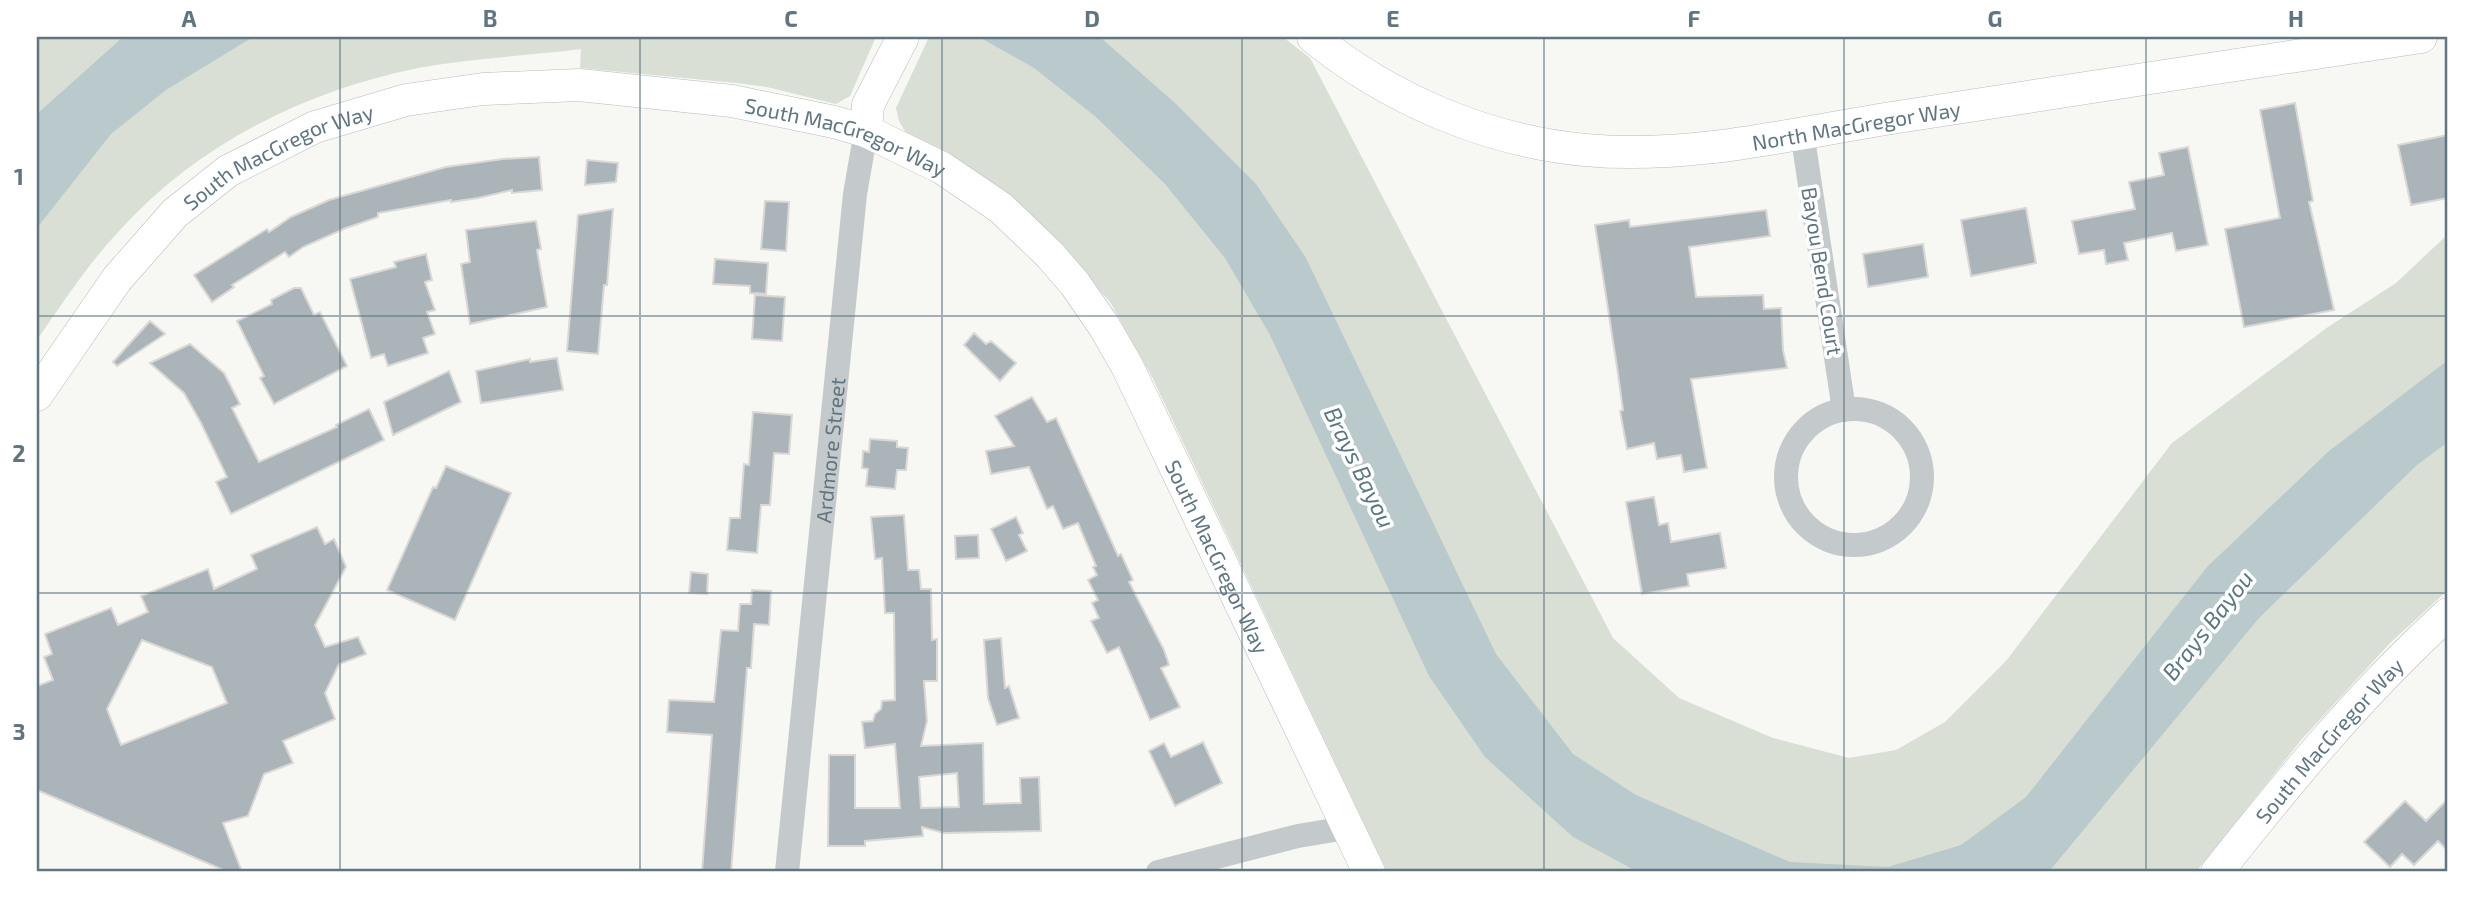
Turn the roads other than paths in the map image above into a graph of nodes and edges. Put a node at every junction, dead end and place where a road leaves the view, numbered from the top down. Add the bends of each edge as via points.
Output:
1 (2421, 37) edge
2 (1316, 38) edge
3 (898, 47) edge
4 (866, 131) junction
5 (1802, 132) junction
6 (37, 395) edge
7 (1844, 410) junction
8 (2448, 614) edge
9 (1346, 828) junction
10 (787, 872) edge
11 (1158, 872) edge
12 (1369, 872) edge
13 (2217, 872) edge

1 - 5 main road, North MacGregor Way
2 - 5 main road, North MacGregor Way via 1379,83 1430,108 1533,141 1629,153
3 - 4 main road, Ardmore Street via 868,106
4 - 6 main road, South MacGregor Way via 732,101 579,85 483,89 406,100 315,127 228,171 175,213 117,279
4 - 9 main road, South MacGregor Way via 942,168 1001,208 1051,255 1097,315 1127,366
4 - 10 street, Ardmore Street via 855,194
5 - 7 street, Bayou Bend Court
7 - 7 street via 1824,416 1794,445 1787,487 1805,525 1843,544 1864,544 1885,538 1915,508 1922,488 1922,467 1916,447 1886,416
8 - 13 main road, South MacGregor Way via 2398,660 2300,768
9 - 11 street
9 - 12 main road, South MacGregor Way

